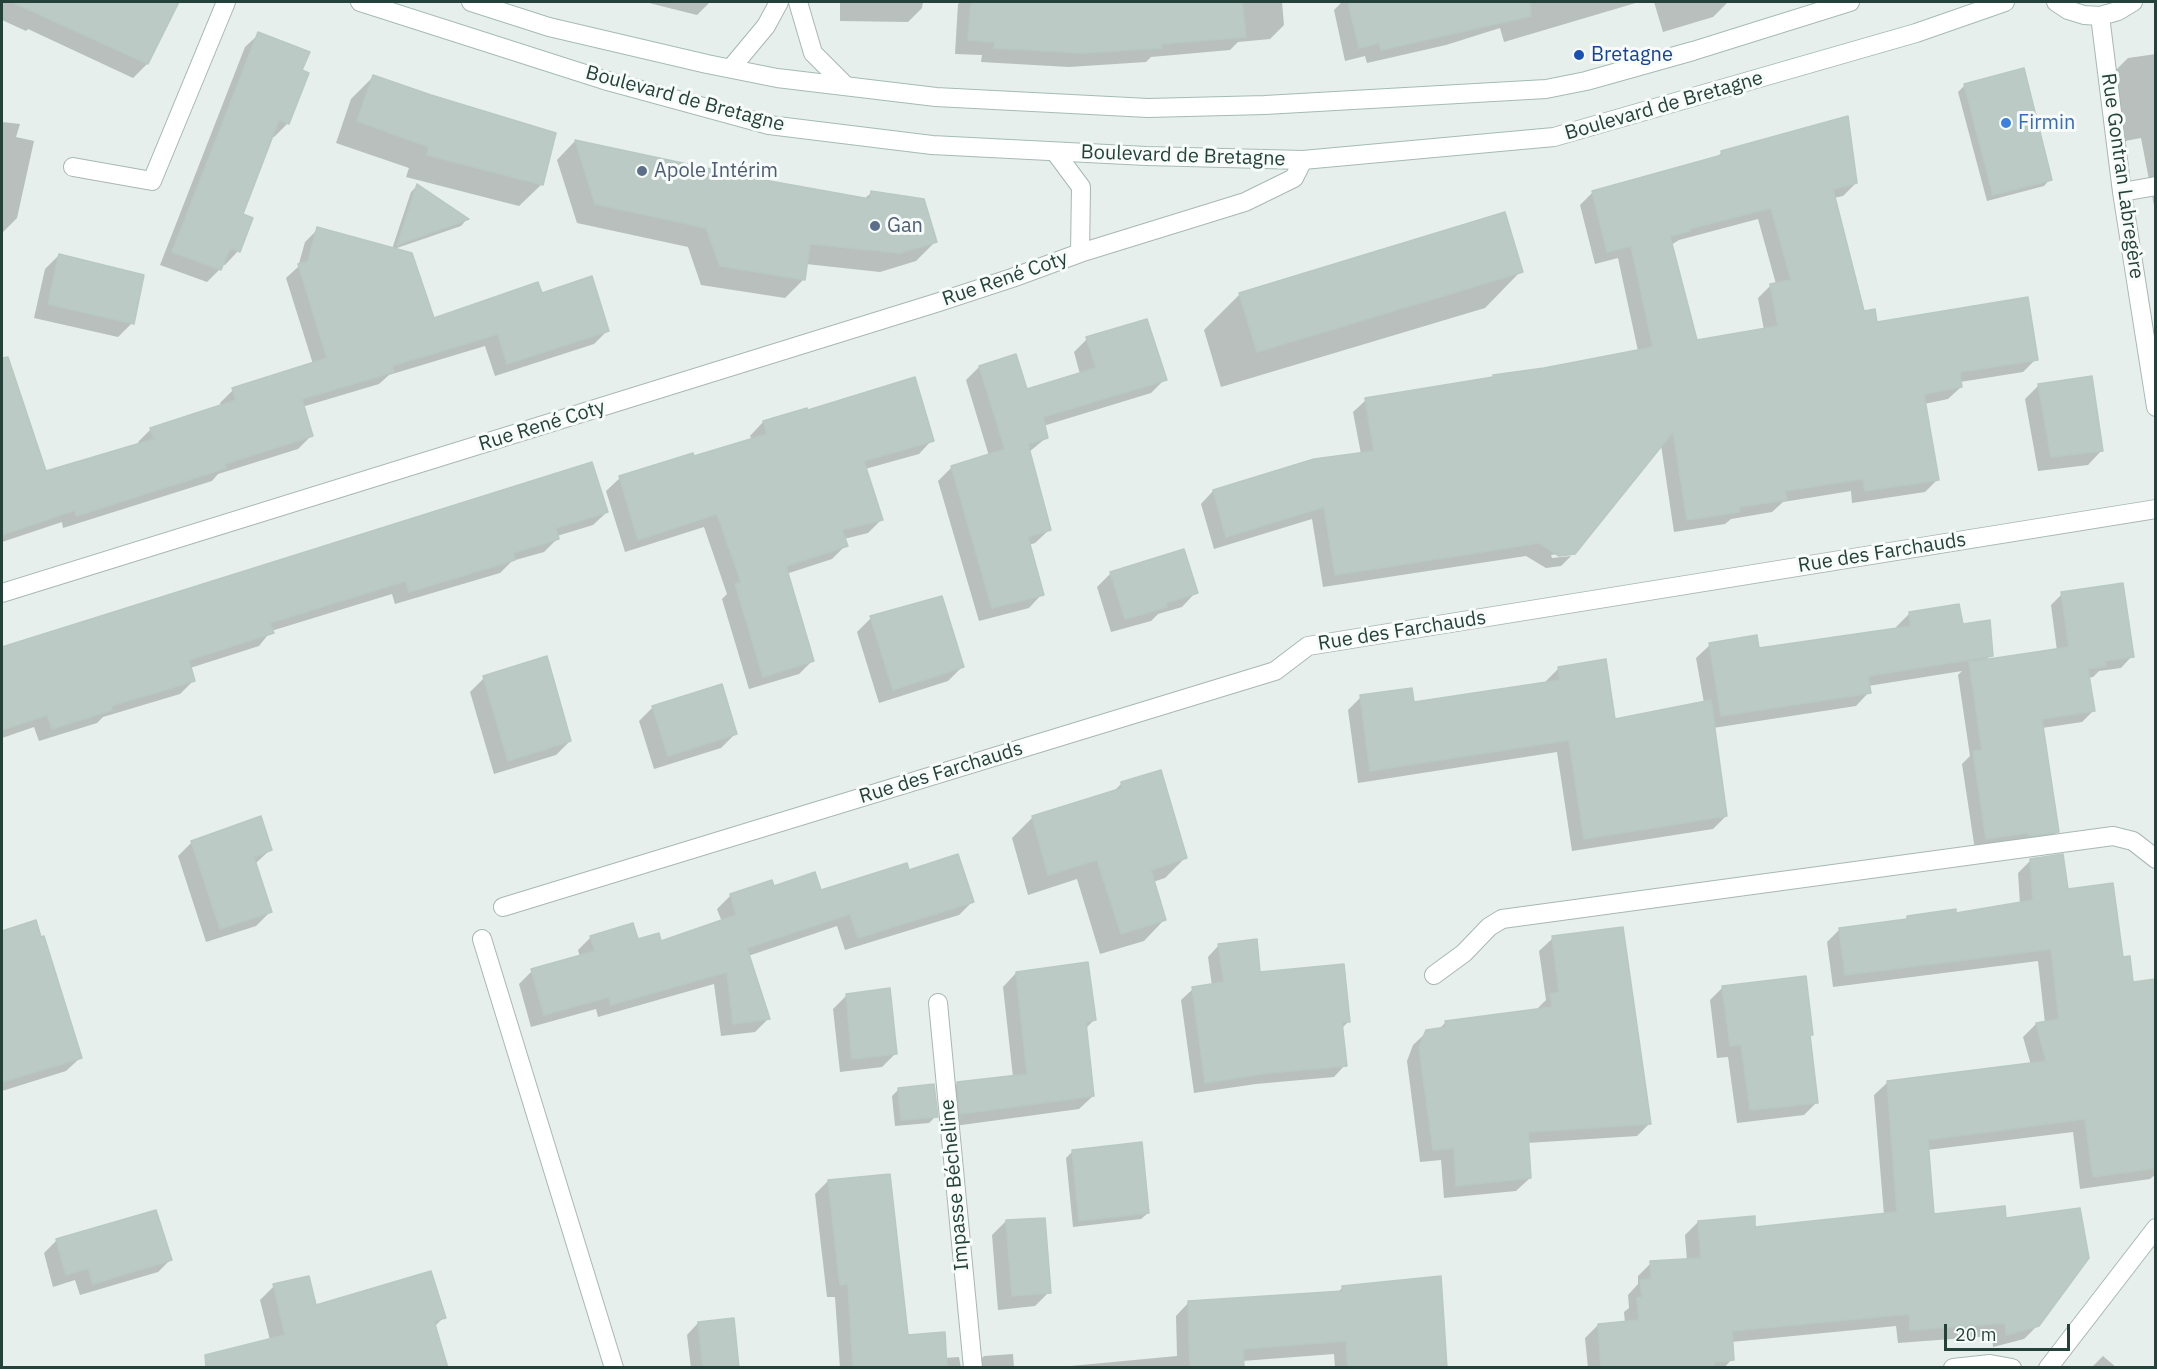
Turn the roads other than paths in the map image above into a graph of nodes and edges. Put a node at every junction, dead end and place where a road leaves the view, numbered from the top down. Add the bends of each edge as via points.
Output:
1 (226, 2) edge
2 (360, 2) edge
3 (471, 2) edge
4 (779, 2) edge
5 (798, 2) edge
6 (1850, 2) edge
7 (2005, 2) edge
8 (2056, 2) edge
9 (2133, 2) edge
10 (2100, 16) junction
11 (731, 68) junction
12 (846, 86) junction
13 (1055, 152) junction
14 (1304, 160) junction
15 (73, 167) dead end
16 (2156, 186) edge
17 (2122, 192) junction
18 (1080, 253) junction
19 (2156, 407) edge
20 (2156, 509) edge
21 (2, 593) edge
22 (2156, 859) edge
23 (503, 907) dead end
24 (482, 939) dead end
25 (1434, 975) dead end
26 (938, 1003) dead end
27 (2156, 1228) edge
28 (614, 1368) edge
29 (973, 1368) edge
30 (1953, 1368) edge
31 (2012, 1368) edge
32 (2048, 1368) edge

1 - 15 street via 152,181
2 - 13 street, Boulevard de Bretagne via 604,80 770,125 932,145
3 - 11 street, Boulevard de Bretagne via 549,27
4 - 11 street via 766,26
5 - 12 street via 813,53
6 - 12 street, Boulevard de Bretagne via 1693,51 1546,89 1148,108 936,97
7 - 14 street, Boulevard de Bretagne via 1916,33 1554,137
8 - 10 street via 2068,10
9 - 10 street
10 - 17 street, Rue Gontran Labregère
11 - 12 street, Boulevard de Bretagne
13 - 14 street, Boulevard de Bretagne
13 - 18 street, Rue René Coty via 1080,187
14 - 18 street, Rue René Coty via 1294,178 1245,202
16 - 17 street
17 - 19 street, Rue Gontran Labregère
18 - 21 street, Rue René Coty via 936,303
20 - 23 street, Rue des Farchauds via 1308,646 1275,671
22 - 25 street via 2133,841 2113,836 1502,919
24 - 28 street
26 - 29 street, Impasse Bécheline
27 - 32 street
30 - 31 street via 1990,1364

